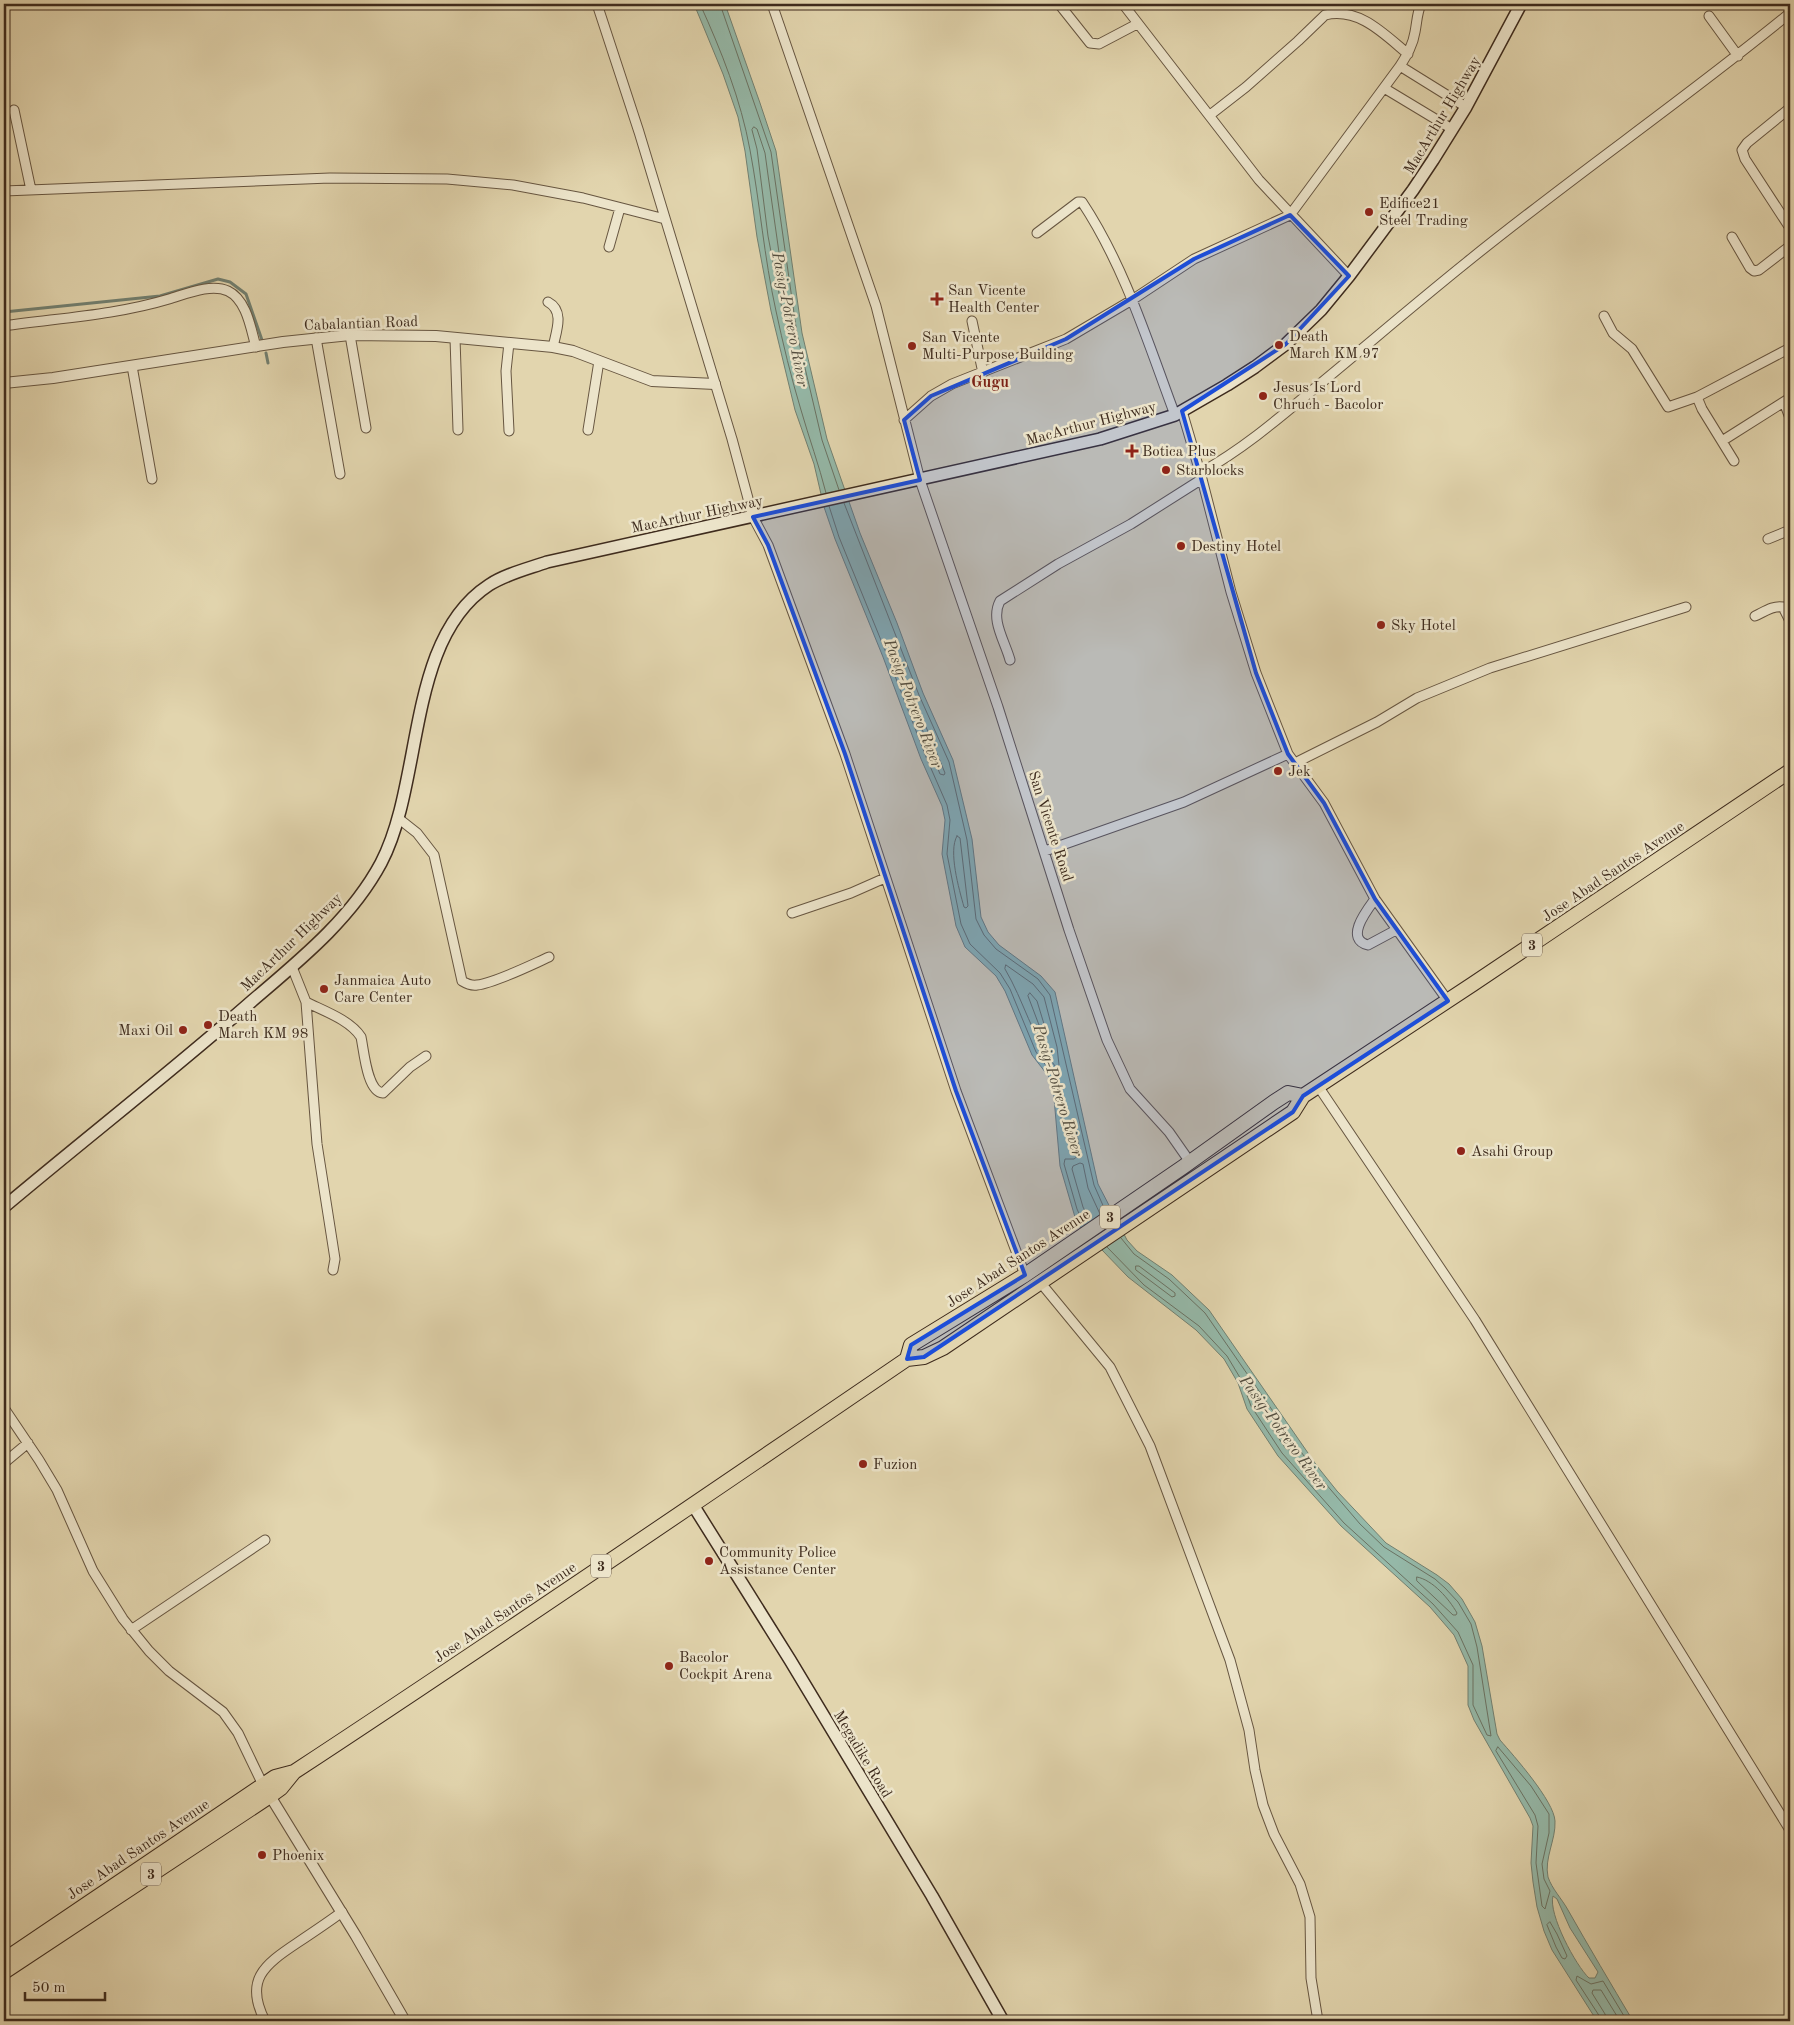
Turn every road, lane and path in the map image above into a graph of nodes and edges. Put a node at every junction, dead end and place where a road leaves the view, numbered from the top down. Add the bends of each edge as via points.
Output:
1 (596, 4) edge
2 (772, 4) edge
3 (1059, 4) edge
4 (1123, 4) edge
5 (1421, 4) edge
6 (1522, 4) edge
7 (1790, 12) edge
8 (1709, 16) dead end
9 (1137, 24) junction
10 (1408, 54) junction
11 (1738, 56) junction
12 (1400, 66) junction
13 (1384, 88) junction
14 (1466, 108) junction
15 (1790, 108) edge
16 (14, 110) dead end
17 (1210, 115) junction
18 (1452, 129) junction
19 (31, 190) junction
20 (4, 191) edge
21 (620, 208) junction
22 (1290, 215) junction
23 (665, 219) junction
24 (1790, 228) edge
25 (1037, 233) dead end
26 (1732, 237) dead end
27 (609, 246) dead end
28 (1790, 246) edge
29 (1349, 276) junction
30 (1132, 300) junction
31 (548, 302) dead end
32 (1604, 316) dead end
33 (972, 321) dead end
34 (4, 326) edge
35 (350, 335) junction
36 (316, 338) junction
37 (455, 338) junction
38 (509, 343) junction
39 (256, 347) junction
40 (553, 347) junction
41 (1790, 348) edge
42 (599, 361) junction
43 (132, 366) junction
44 (983, 372) junction
45 (4, 383) edge
46 (715, 384) junction
47 (1696, 397) junction
48 (1787, 400) edge
49 (1179, 413) junction
50 (1790, 418) edge
51 (904, 420) junction
52 (366, 428) dead end
53 (458, 430) dead end
54 (588, 430) dead end
55 (509, 431) dead end
56 (1722, 441) junction
57 (1734, 461) dead end
58 (340, 474) dead end
59 (1201, 476) junction
60 (152, 479) dead end
61 (918, 481) junction
62 (757, 516) junction
63 (1790, 530) edge
64 (1768, 539) dead end
65 (1686, 607) dead end
66 (1755, 616) dead end
67 (1790, 621) edge
68 (1010, 660) dead end
69 (1288, 754) junction
70 (1294, 763) junction
71 (1790, 771) edge
72 (398, 818) junction
73 (1045, 851) junction
74 (885, 878) junction
75 (1375, 899) junction
76 (792, 912) dead end
77 (1396, 930) junction
78 (549, 956) dead end
79 (292, 966) junction
80 (1448, 1001) junction
81 (306, 1002) junction
82 (426, 1056) dead end
83 (1318, 1086) junction
84 (1303, 1096) junction
85 (1186, 1165) junction
86 (4, 1206) edge
87 (333, 1270) dead end
88 (1025, 1274) junction
89 (1043, 1280) junction
90 (907, 1359) junction
91 (4, 1408) edge
92 (28, 1443) junction
93 (4, 1463) edge
94 (693, 1505) junction
95 (265, 1540) dead end
96 (131, 1630) junction
97 (266, 1791) junction
98 (1790, 1830) edge
99 (342, 1912) junction
100 (4, 1960) edge
101 (4, 1972) edge
102 (265, 2021) edge
103 (405, 2021) edge
104 (1003, 2021) edge
105 (1318, 2021) edge

1 - 23 street
2 - 51 street, San Vicente Road via 876,306
3 - 9 street via 1093,44
4 - 9 street
5 - 10 street
6 - 14 main road, MacArthur Highway
7 - 11 street
8 - 11 street
9 - 17 street
10 - 12 street
10 - 17 street via 1364,20 1348,13 1325,14 1246,87
11 - 59 street via 1465,263 1272,425
12 - 13 street
12 - 14 street
13 - 18 street
13 - 22 street
14 - 18 main road, MacArthur Highway
15 - 24 street via 1742,150 1744,159
16 - 19 street
17 - 22 street
18 - 29 main road, MacArthur Highway via 1414,190
19 - 20 street
19 - 21 street via 330,178 447,179 513,186
21 - 23 street
21 - 27 street
22 - 29 street
22 - 30 street via 1194,259
23 - 46 street
25 - 30 street via 1082,202 1106,242
26 - 28 street via 1754,271
29 - 49 main road, MacArthur Highway via 1321,310 1286,344 1255,367
30 - 44 street via 1066,339
30 - 49 street
31 - 40 street via 555,306 558,314
32 - 47 street via 1614,333 1632,349 1665,405 1670,407
33 - 44 street
34 - 39 street via 142,306 212,288 234,294 242,305
35 - 36 street, Cabalantian Road
35 - 37 street, Cabalantian Road
35 - 52 street
36 - 39 street, Cabalantian Road
36 - 58 street
37 - 38 street, Cabalantian Road
37 - 53 street
38 - 40 street, Cabalantian Road
38 - 55 street via 506,371
39 - 43 street, Cabalantian Road
40 - 42 street, Cabalantian Road
41 - 47 street
42 - 46 street, Cabalantian Road via 652,381
42 - 54 street
43 - 45 street, Cabalantian Road
43 - 60 street
44 - 51 street via 931,396
46 - 62 street
47 - 56 street
48 - 50 street
48 - 56 street
49 - 59 street
49 - 61 main road, MacArthur Highway via 1100,439
51 - 61 street, San Vicente Road
56 - 57 street
59 - 68 street via 1131,524 1058,564 1000,601 996,618
59 - 69 street via 1226,576 1253,664
61 - 62 main road, MacArthur Highway
61 - 73 street, San Vicente Road
62 - 72 main road, MacArthur Highway via 546,562 488,586 451,625 434,660
62 - 74 street via 845,754
63 - 64 street
65 - 70 street via 1490,668 1417,698 1377,722
66 - 67 street via 1779,606 1783,607
69 - 70 street
69 - 73 street via 1184,802
70 - 75 street via 1324,803
71 - 80 highway, Jose Abad Santos Avenue / 3
72 - 78 street via 417,833 434,855 462,981 476,986 490,982
72 - 79 main road, MacArthur Highway via 382,861 365,890 342,919
73 - 85 street, San Vicente Road via 1107,1040 1130,1089 1169,1132
74 - 76 street via 851,894
74 - 88 street via 956,1091
75 - 77 street
75 - 77 street via 1362,916 1358,938 1368,945
77 - 80 street
79 - 81 street
79 - 86 main road, MacArthur Highway via 212,1036
80 - 83 highway, Jose Abad Santos Avenue / 3
81 - 82 street via 342,1020 358,1033 376,1092 383,1093
81 - 87 street via 317,1144 335,1259
83 - 84 highway, Jose Abad Santos Avenue / 3
83 - 98 street via 1475,1320
84 - 85 highway, Jose Abad Santos Avenue / 3 via 1288,1093
84 - 89 highway, Jose Abad Santos Avenue / 3 via 1293,1112
85 - 88 highway, Jose Abad Santos Avenue / 3
88 - 90 highway, Jose Abad Santos Avenue / 3 via 911,1345
89 - 90 highway, Jose Abad Santos Avenue / 3 via 943,1348 924,1357
89 - 105 street via 1117,1378 1150,1446 1204,1587 1230,1660 1249,1730 1263,1805 1300,1884 1310,1917 1312,1978
90 - 94 highway, Jose Abad Santos Avenue / 3
91 - 92 street
92 - 93 street
92 - 96 street via 57,1490 93,1570
94 - 97 highway, Jose Abad Santos Avenue / 3 via 294,1772 281,1788
94 - 104 main road, Megadike Road via 932,1896
95 - 96 street
96 - 97 street via 169,1671 223,1712 238,1733
97 - 99 street
97 - 100 highway, Jose Abad Santos Avenue / 3
97 - 101 highway, Jose Abad Santos Avenue / 3
99 - 102 street via 264,1968 256,2000
99 - 103 street

